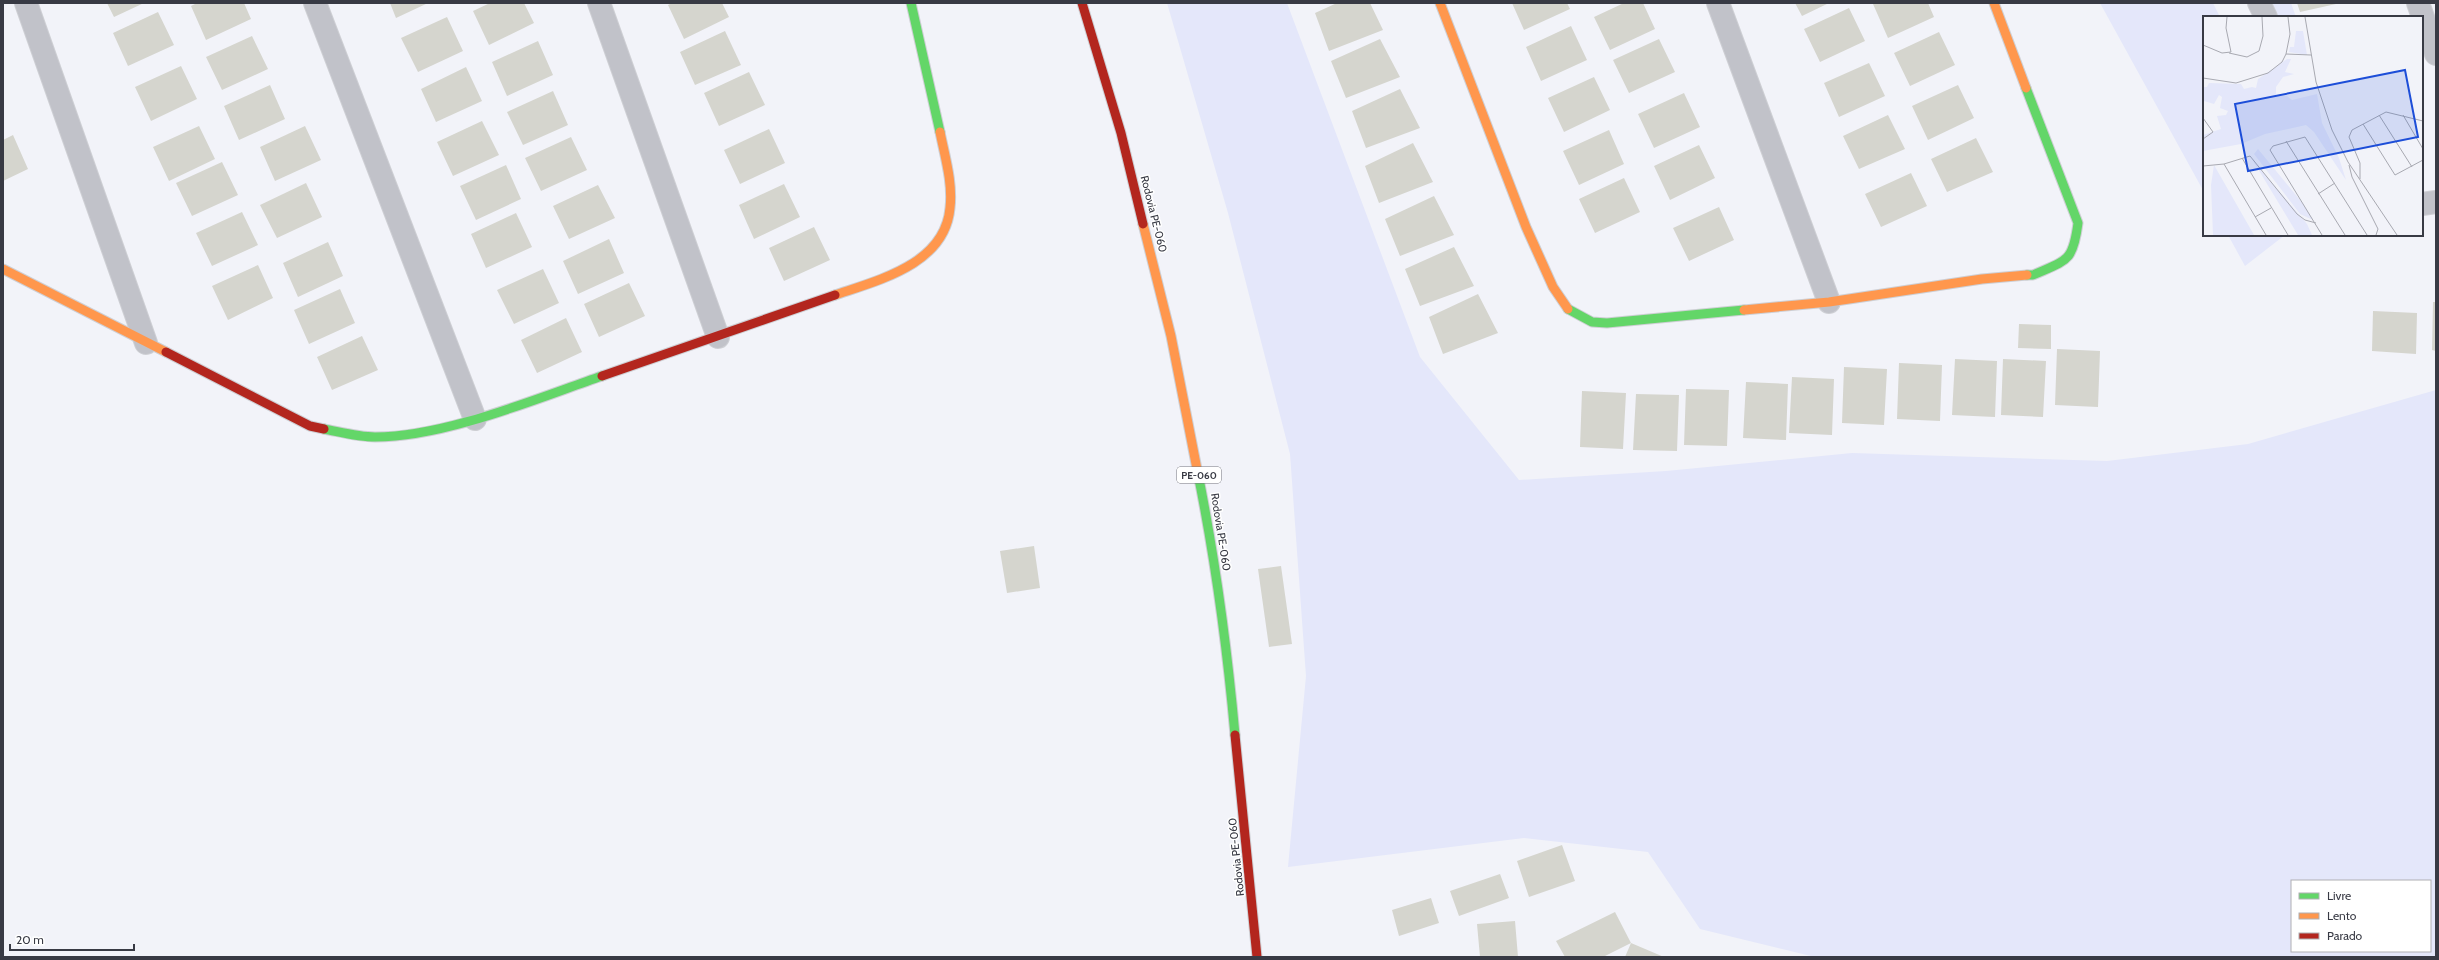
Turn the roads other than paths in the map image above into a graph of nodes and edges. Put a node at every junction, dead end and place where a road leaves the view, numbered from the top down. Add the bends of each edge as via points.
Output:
1 (26, 3) edge
2 (315, 3) edge
3 (599, 3) edge
4 (911, 3) edge
5 (1082, 3) edge
6 (1440, 3) edge
7 (1718, 3) edge
8 (1994, 3) edge
9 (2259, 3) edge
10 (2418, 3) edge
11 (2266, 16) edge
12 (2423, 16) edge
13 (2423, 17) edge
14 (2436, 54) edge
15 (2436, 202) edge
16 (2423, 204) edge
17 (3, 269) edge
18 (1828, 302) junction
19 (718, 337) junction
20 (146, 343) junction
21 (475, 419) junction
22 (1257, 957) edge

1 - 20 street
2 - 21 street
3 - 19 street
4 - 19 street via 929,77 951,195 949,218 941,234 920,260 897,274
5 - 22 street, Rodovia PE-060 / PE-060 via 1121,133 1169,328 1207,518 1228,658
6 - 18 street via 1526,227 1552,287 1569,311 1592,322 1607,323
7 - 18 street
8 - 18 street via 2078,223 2078,234 2072,254 2060,264 2034,275 1982,279
9 - 11 street
10 - 12 street
13 - 14 street
15 - 16 street
17 - 20 street
19 - 21 street
20 - 21 street via 310,426 375,437 404,435

